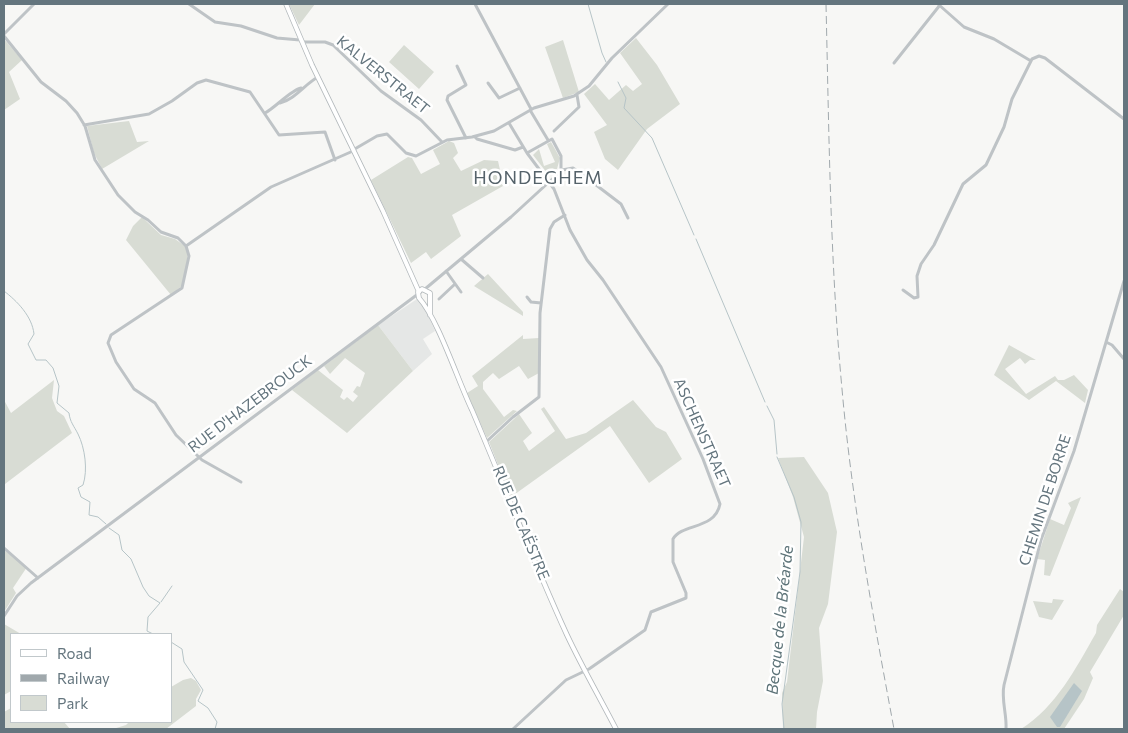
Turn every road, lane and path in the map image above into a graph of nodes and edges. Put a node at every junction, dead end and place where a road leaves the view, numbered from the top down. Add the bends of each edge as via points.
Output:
1 (34, 4) edge
2 (189, 4) edge
3 (286, 4) edge
4 (474, 4) edge
5 (668, 4) edge
6 (939, 4) edge
7 (4, 35) edge
8 (301, 41) junction
9 (1030, 61) junction
10 (894, 63) dead end
11 (457, 66) dead end
12 (318, 77) junction
13 (488, 83) dead end
14 (520, 88) junction
15 (577, 95) junction
16 (531, 110) junction
17 (265, 113) junction
18 (1124, 119) edge
19 (509, 123) junction
20 (84, 125) junction
21 (554, 131) dead end
22 (475, 136) junction
23 (466, 138) junction
24 (548, 140) junction
25 (442, 142) junction
26 (523, 147) junction
27 (353, 150) junction
28 (527, 153) junction
29 (335, 160) junction
30 (562, 170) junction
31 (548, 182) junction
32 (565, 215) junction
33 (628, 218) dead end
34 (186, 246) junction
35 (462, 258) junction
36 (446, 271) junction
37 (483, 278) dead end
38 (436, 279) junction
39 (1124, 281) edge
40 (415, 282) junction
41 (455, 284) junction
42 (424, 289) junction
43 (903, 290) dead end
44 (461, 292) dead end
45 (418, 294) junction
46 (430, 296) junction
47 (527, 297) dead end
48 (439, 299) dead end
49 (423, 301) junction
50 (540, 303) junction
51 (430, 315) junction
52 (1106, 342) junction
53 (1124, 359) edge
54 (486, 442) junction
55 (199, 457) junction
56 (241, 482) dead end
57 (4, 548) edge
58 (38, 578) junction
59 (4, 616) edge
60 (586, 671) junction
61 (513, 729) edge
62 (616, 729) edge
63 (1006, 729) edge

1 - 7 street
2 - 8 street, KALVERSTRAET via 215,22
3 - 8 main road
4 - 14 street
5 - 15 street
6 - 9 street via 962,27 993,38
6 - 10 street
7 - 20 street via 39,80 69,103
8 - 12 main road
8 - 25 street, KALVERSTRAET via 325,42 334,46
9 - 18 street via 1038,56 1045,58
9 - 43 street via 986,166 963,184 934,245 920,264 918,296 914,298
11 - 23 street via 466,85 447,99
12 - 17 street via 293,90
12 - 27 main road
13 - 14 street via 499,98
14 - 16 street
15 - 16 street
15 - 21 street via 580,107
16 - 19 street
16 - 24 street
17 - 20 street via 248,92 205,80 149,114
17 - 29 street via 278,135 325,132
19 - 22 street
19 - 26 street, ASCHENSTRAET
20 - 34 street via 95,160 117,193 162,233 178,238
22 - 23 street
22 - 26 street via 478,140 508,148 517,150
23 - 25 street
24 - 28 street
24 - 30 street via 553,140
25 - 27 street via 412,156 403,151 390,135 384,134
26 - 28 street, ASCHENSTRAET
27 - 29 street
27 - 40 main road
28 - 31 street, ASCHENSTRAET
29 - 34 street via 269,188
30 - 31 street
30 - 33 street via 573,168 579,172 621,204
31 - 32 street, ASCHENSTRAET
31 - 35 street
32 - 50 street via 550,227
32 - 60 street, ASCHENSTRAET via 587,260 661,367 720,503 704,523 677,534 673,539 673,562 686,598 652,611 645,630
34 - 55 street via 189,258 181,289 111,335 108,342 116,362 134,389 156,404 171,430
35 - 36 street
35 - 37 street
36 - 38 street
36 - 41 street
38 - 42 street
38 - 46 street
39 - 52 street, CHEMIN DE BORRE
40 - 42 main road
40 - 45 main road
41 - 44 street
41 - 48 street
42 - 45 main road
42 - 46 main road
45 - 49 main road
45 - 55 street, RUE D'HAZEBROUCK
46 - 49 main road
46 - 51 main road, RUE DE CAËSTRE
47 - 50 street via 531,302
49 - 51 main road, RUE DE CAËSTRE
50 - 54 street via 539,398
51 - 54 main road, RUE DE CAËSTRE
52 - 53 street
52 - 63 street, CHEMIN DE BORRE via 1067,471 1041,540 1007,669 1003,692
54 - 60 main road, RUE DE CAËSTRE via 563,625
55 - 56 street
55 - 58 street, RUE D'HAZEBROUCK
57 - 58 street
58 - 59 street, RUE D'HAZEBROUCK via 20,594
60 - 61 street via 565,681
60 - 62 main road, RUE DE CAËSTRE

